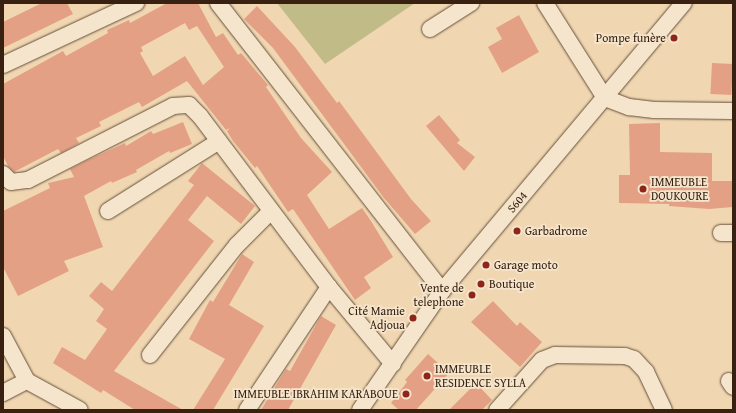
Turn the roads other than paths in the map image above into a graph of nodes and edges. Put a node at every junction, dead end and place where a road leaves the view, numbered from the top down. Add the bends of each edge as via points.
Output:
1 (136, 3) edge
2 (218, 3) edge
3 (471, 3) edge
4 (545, 3) edge
5 (684, 3) edge
6 (430, 29) dead end
7 (3, 65) edge
8 (606, 98) junction
9 (733, 111) edge
10 (219, 141) junction
11 (3, 174) edge
12 (108, 211) dead end
13 (271, 211) junction
14 (329, 287) junction
15 (442, 291) junction
16 (3, 336) edge
17 (150, 355) dead end
18 (393, 364) junction
19 (27, 381) junction
20 (3, 393) edge
21 (80, 410) edge
22 (247, 410) edge
23 (360, 410) edge
24 (497, 410) edge
25 (664, 410) edge

1 - 7 street
2 - 15 street
3 - 6 street
4 - 8 street
5 - 8 street, S604
8 - 9 street via 629,106 654,110
8 - 15 street, S604
10 - 11 street via 193,108 181,104 28,180 11,182
10 - 12 street
10 - 13 street
13 - 14 street
13 - 17 street via 238,245
14 - 18 street
14 - 22 street
15 - 18 street, S604
16 - 19 street
18 - 23 street, S604
19 - 20 street
19 - 21 street
24 - 25 street via 542,360 556,355 625,356 634,359 646,372

